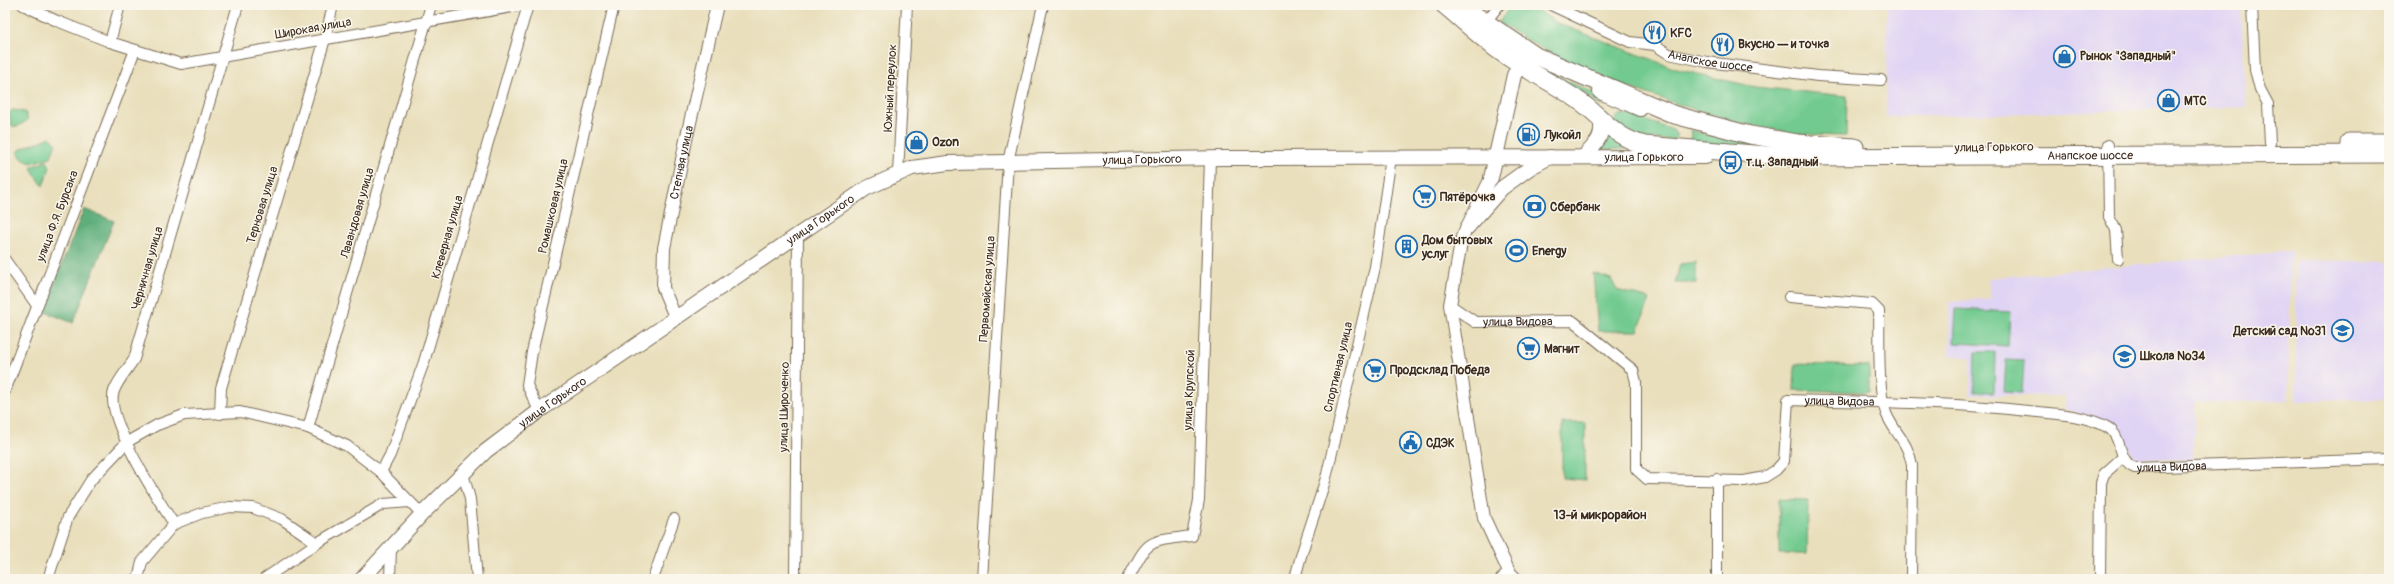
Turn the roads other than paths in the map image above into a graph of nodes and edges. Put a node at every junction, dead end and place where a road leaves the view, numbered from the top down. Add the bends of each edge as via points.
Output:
1 (23, 5) edge
2 (120, 5) edge
3 (238, 5) edge
4 (333, 5) edge
5 (431, 5) edge
6 (524, 5) edge
7 (528, 5) edge
8 (614, 5) edge
9 (717, 5) edge
10 (907, 5) edge
11 (1044, 5) edge
12 (1444, 5) edge
13 (1460, 5) edge
14 (1500, 5) edge
15 (1551, 5) edge
16 (2252, 5) edge
17 (426, 22) junction
18 (1485, 23) junction
19 (325, 39) junction
20 (110, 42) junction
21 (1496, 48) junction
22 (1524, 48) junction
23 (135, 50) junction
24 (222, 57) junction
25 (1523, 65) junction
26 (1881, 80) dead end
27 (1510, 91) junction
28 (1600, 116) junction
29 (2389, 142) edge
30 (2270, 143) junction
31 (1901, 148) junction
32 (2108, 151) junction
33 (2389, 154) edge
34 (1553, 156) junction
35 (1584, 156) junction
36 (1392, 157) junction
37 (1500, 157) junction
38 (1210, 158) junction
39 (1792, 158) junction
40 (1008, 162) junction
41 (898, 172) junction
42 (1491, 178) joint
43 (1467, 228) junction
44 (798, 236) junction
45 (2118, 259) dead end
46 (5, 260) edge
47 (1789, 297) dead end
48 (36, 304) junction
49 (1450, 305) junction
50 (676, 319) junction
51 (5, 392) edge
52 (1883, 402) junction
53 (539, 411) junction
54 (220, 414) junction
55 (308, 428) junction
56 (126, 442) junction
57 (2123, 457) junction
58 (2389, 459) edge
59 (381, 472) junction
60 (462, 473) junction
61 (1717, 479) junction
62 (410, 502) junction
63 (422, 514) junction
64 (674, 519) dead end
65 (174, 524) junction
66 (316, 543) junction
67 (391, 548) junction
68 (1509, 577) edge
69 (48, 579) edge
70 (138, 579) edge
71 (264, 579) edge
72 (362, 579) edge
73 (390, 579) edge
74 (477, 579) edge
75 (653, 579) edge
76 (795, 579) edge
77 (982, 579) edge
78 (1128, 579) edge
79 (1295, 579) edge
80 (1717, 579) edge
81 (1911, 579) edge
82 (2100, 579) edge

1 - 20 street, Широкая улица
2 - 20 street
3 - 24 street, Черничная улица
4 - 19 street, Терновая улица
5 - 17 street, Лавандовая улица
6 - 17 street, Широкая улица
7 - 59 street, Клеверная улица via 424,362 390,455
8 - 53 street, Ромашковая улица via 532,352 527,385
9 - 50 street, Степная улица via 664,248 663,288
10 - 41 street, Южный переулок
11 - 40 street, Первомайская улица
12 - 21 highway, Анапское шоссе
13 - 18 highway, улица Горького
14 - 18 street
15 - 26 street, Анапское шоссе via 1630,42 1655,45 1669,54 1707,62 1811,76
16 - 30 street via 2255,70 2260,89 2268,104
17 - 19 street, Широкая улица
17 - 55 street, Лавандовая улица
18 - 22 highway, улица Горького
19 - 24 street, Широкая улица
19 - 54 street, Терновая улица via 221,388
20 - 23 street, Широкая улица
21 - 25 highway, Анапское шоссе
21 - 27 main road via 1507,70
22 - 25 main road
22 - 31 highway, улица Горького via 1536,56 1675,115 1750,135 1796,143
23 - 24 street, Широкая улица via 181,64
23 - 48 street, улица Ф.Я. Бурсака
24 - 56 street, Черничная улица via 134,360 113,392 114,408
25 - 27 main road via 1514,75
25 - 28 highway, Анапское шоссе
25 - 31 main road via 1530,61 1542,64 1619,101 1683,125 1745,139 1807,149 1890,154
25 - 37 main road via 1511,130
27 - 37 main road
28 - 35 main road via 1602,131 1596,144
28 - 39 highway, Анапское шоссе via 1614,132 1630,142
29 - 30 highway, Анапское шоссе
30 - 32 highway, Анапское шоссе
31 - 32 highway, улица Горького
32 - 33 highway, Анапское шоссе
32 - 39 highway, Анапское шоссе
32 - 45 street via 2109,217 2116,230
34 - 35 main road, улица Горького
34 - 37 main road, улица Горького
34 - 43 main road via 1531,167 1502,188
35 - 39 main road, улица Горького
36 - 37 main road, улица Горького
36 - 38 main road, улица Горького
36 - 79 street, Спортивная улица via 1373,275 1327,474 1318,508 1303,544
37 - 42 main road
38 - 40 main road, улица Горького
38 - 78 street, улица Крупской via 1199,500 1192,536 1149,543
40 - 41 main road, улица Горького via 948,163
40 - 77 street, Первомайская улица
41 - 44 main road, улица Горького via 867,188
42 - 43 street
43 - 49 street via 1457,255
44 - 50 main road, улица Горького
44 - 76 street, улица Широченко
46 - 48 street
47 - 52 street via 1872,304 1879,310
48 - 51 street, улица Ф.Я. Бурсака
49 - 61 street, улица Видова via 1475,322 1573,321 1633,370 1636,382 1636,469 1647,479
49 - 68 street via 1484,518
50 - 53 main road, улица Горького
52 - 57 street, улица Видова via 1978,405 2080,417 2107,426 2117,437
52 - 61 street, улица Видова via 1788,400 1784,461 1780,466 1765,477
52 - 81 street via 1890,421 1908,447 1911,460
53 - 60 main road, улица Горького via 486,451
54 - 55 street via 240,412
54 - 56 street via 184,416 157,425
55 - 59 street via 347,446
56 - 65 street, Черничная улица
56 - 69 street via 91,480 68,517
57 - 58 street, улица Видова via 2129,466 2135,468
57 - 82 street via 2104,474 2101,483
59 - 62 street
60 - 63 main road, улица Горького
60 - 74 street via 470,499
61 - 80 street
62 - 63 street
62 - 66 street via 384,504
63 - 67 main road, улица Горького
64 - 75 street
65 - 66 street via 202,513 230,507 252,508 282,519
65 - 70 street via 142,562
66 - 71 street
67 - 72 main road, улица Горького
67 - 73 street

